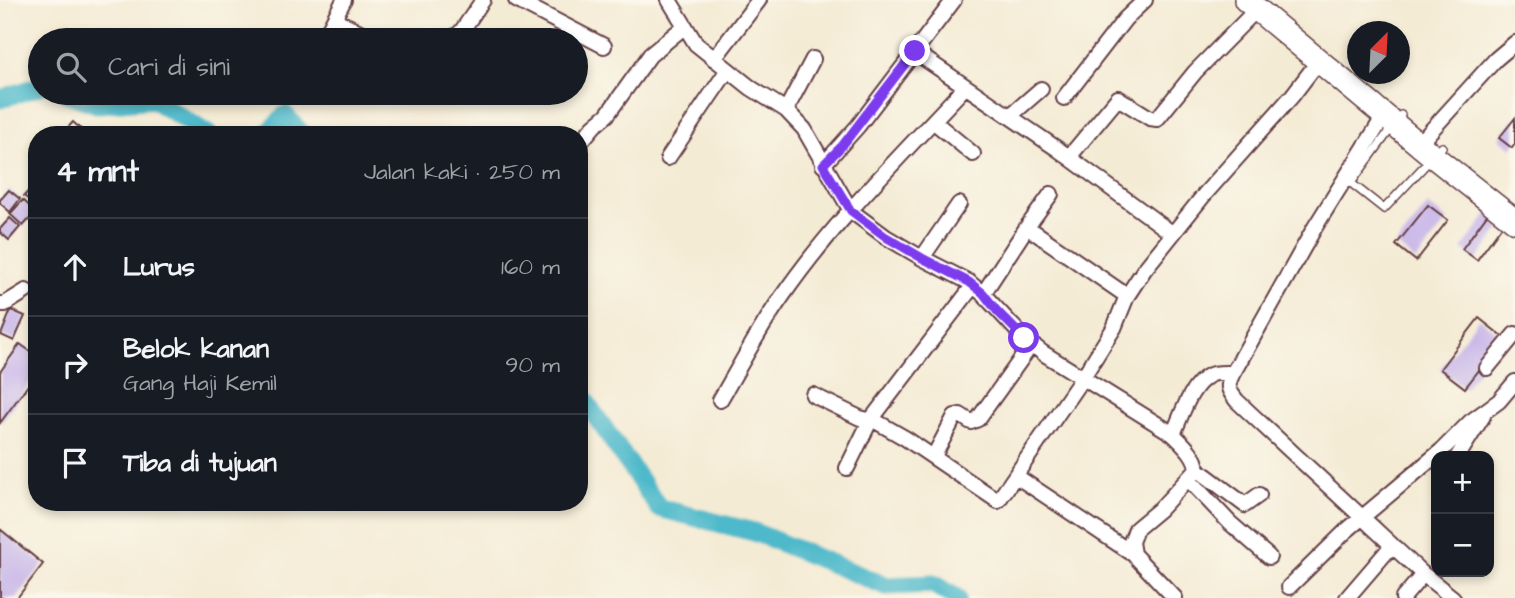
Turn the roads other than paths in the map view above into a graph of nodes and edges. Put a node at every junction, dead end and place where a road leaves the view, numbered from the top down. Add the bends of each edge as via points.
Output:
1 (344, 0) edge
2 (483, 0) edge
3 (516, 0) edge
4 (669, 0) edge
5 (759, 0) edge
6 (954, 0) edge
7 (1145, 0) edge
8 (1257, 3) edge
9 (334, 19) junction
10 (685, 26) junction
11 (329, 28) edge
12 (352, 28) edge
13 (464, 28) edge
14 (570, 28) edge
15 (588, 38) edge
16 (1515, 43) edge
17 (604, 46) dead end
18 (915, 51) junction
19 (714, 59) junction
20 (813, 59) dead end
21 (1318, 62) junction
22 (727, 71) junction
23 (965, 87) junction
24 (1041, 89) dead end
25 (1064, 98) dead end
26 (786, 110) junction
27 (1010, 116) junction
28 (1394, 119) junction
29 (933, 121) junction
30 (588, 133) edge
31 (1434, 146) junction
32 (973, 154) dead end
33 (1069, 157) junction
34 (668, 158) dead end
35 (823, 165) junction
36 (1051, 194) dead end
37 (960, 204) dead end
38 (1515, 204) edge
39 (851, 211) junction
40 (1515, 221) edge
41 (1027, 227) junction
42 (1173, 234) junction
43 (922, 258) junction
44 (978, 290) junction
45 (26, 291) dead end
46 (1127, 296) junction
47 (0, 304) edge
48 (1515, 334) edge
49 (1032, 344) junction
50 (1487, 368) dead end
51 (1233, 373) junction
52 (1083, 377) junction
53 (1515, 383) edge
54 (813, 395) dead end
55 (720, 400) dead end
56 (1486, 412) junction
57 (870, 421) junction
58 (1173, 434) junction
59 (1461, 451) edge
60 (934, 456) junction
61 (847, 468) dead end
62 (1193, 475) junction
63 (1016, 476) junction
64 (1259, 495) dead end
65 (1245, 505) junction
66 (1362, 517) junction
67 (1230, 523) junction
68 (1389, 549) dead end
69 (1133, 554) junction
70 (1269, 557) dead end
71 (1420, 578) dead end
72 (1289, 587) dead end
73 (1175, 598) edge
74 (1347, 598) edge
75 (1403, 598) edge
76 (1453, 598) edge

1 - 9 street
2 - 13 street
3 - 14 street
4 - 10 street
5 - 19 street
6 - 18 street
7 - 25 street
8 - 21 highway
8 - 28 highway
8 - 33 street via 1157,119 1118,98
9 - 11 street
9 - 12 street
10 - 19 street via 696,44
10 - 30 street via 650,55 607,115
15 - 17 street
16 - 31 street via 1496,59
18 - 23 street
18 - 35 street
19 - 22 street
20 - 26 street
21 - 28 highway
21 - 42 street
22 - 26 street
22 - 34 street
23 - 27 street
23 - 29 street
24 - 27 street
26 - 35 street via 804,129
27 - 33 street
28 - 31 highway
28 - 31 lane via 1351,183 1384,209
28 - 51 street via 1315,226
29 - 32 street
29 - 39 street
31 - 38 highway
31 - 40 highway
33 - 42 street
35 - 39 street
36 - 41 street
37 - 43 street
39 - 43 street
39 - 55 street via 782,297
41 - 44 street
41 - 46 street
42 - 46 street
43 - 44 street
44 - 49 street
44 - 57 street
45 - 47 street
46 - 52 street
48 - 50 street
49 - 52 street
49 - 60 street via 978,419 971,422 955,416
51 - 58 street via 1212,373 1202,381
51 - 66 street via 1228,390 1237,401
52 - 58 street
52 - 63 street
53 - 56 street
54 - 57 street
56 - 59 street
56 - 66 street
57 - 60 street
57 - 61 street
58 - 62 street via 1194,458
60 - 63 street via 998,501
62 - 65 street
62 - 67 street
62 - 69 street via 1136,530
63 - 69 street
64 - 65 street
65 - 67 street
66 - 72 street
66 - 76 street
67 - 70 street
68 - 74 street
69 - 73 street
71 - 75 street

